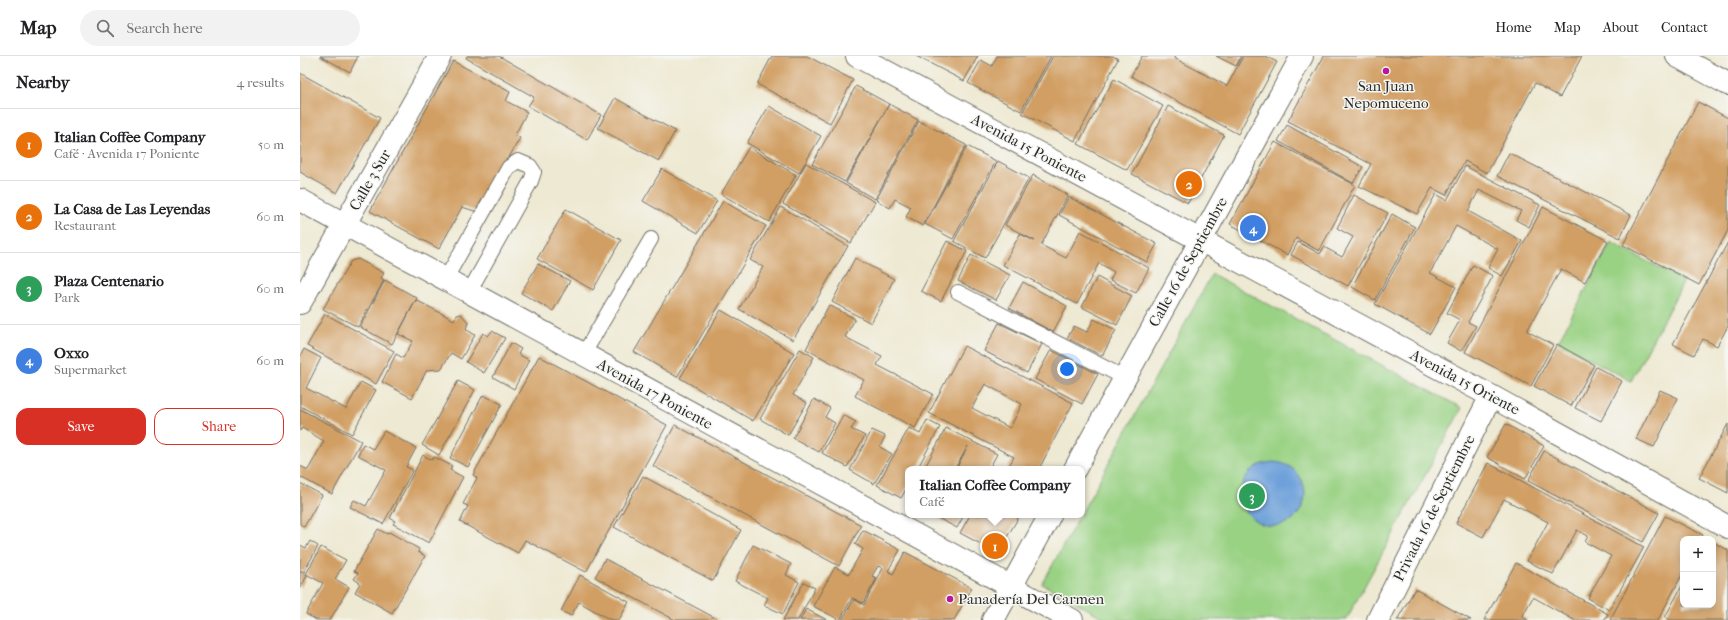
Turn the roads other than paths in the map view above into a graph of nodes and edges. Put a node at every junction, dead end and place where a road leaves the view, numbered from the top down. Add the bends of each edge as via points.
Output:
1 (440, 56) edge
2 (857, 56) edge
3 (1302, 56) edge
4 (1677, 56) edge
5 (1728, 84) edge
6 (300, 200) edge
7 (344, 225) junction
8 (651, 239) dead end
9 (1201, 240) junction
10 (445, 280) junction
11 (469, 292) junction
12 (958, 292) dead end
13 (300, 303) edge
14 (583, 355) junction
15 (1125, 378) junction
16 (1491, 396) junction
17 (1077, 466) edge
18 (1048, 518) edge
19 (1728, 527) edge
20 (1010, 587) junction
21 (993, 620) edge
22 (1072, 620) edge
23 (1378, 620) edge

1 - 7 street, Calle 3 Sur
2 - 9 street, Avenida 15 Poniente
3 - 9 street, Calle 16 de Septiembre
4 - 5 street
6 - 7 street, Avenida 17 Poniente
7 - 10 street, Avenida 17 Poniente
7 - 13 street, Calle 3 Sur
8 - 14 lane
9 - 15 street, Calle 16 de Septiembre
9 - 16 street, Avenida 15 Oriente
10 - 11 street, Avenida 17 Poniente
10 - 11 lane via 509,167 518,161 530,166 534,172 531,181
11 - 14 street, Avenida 17 Poniente
12 - 15 lane
14 - 20 street, Avenida 17 Poniente
15 - 17 street, Calle 16 de Septiembre
16 - 19 street, Avenida 15 Oriente
16 - 23 street, Privada 16 de Septiembre
18 - 20 street
20 - 21 street
20 - 22 street, Avenida 17 Poniente

